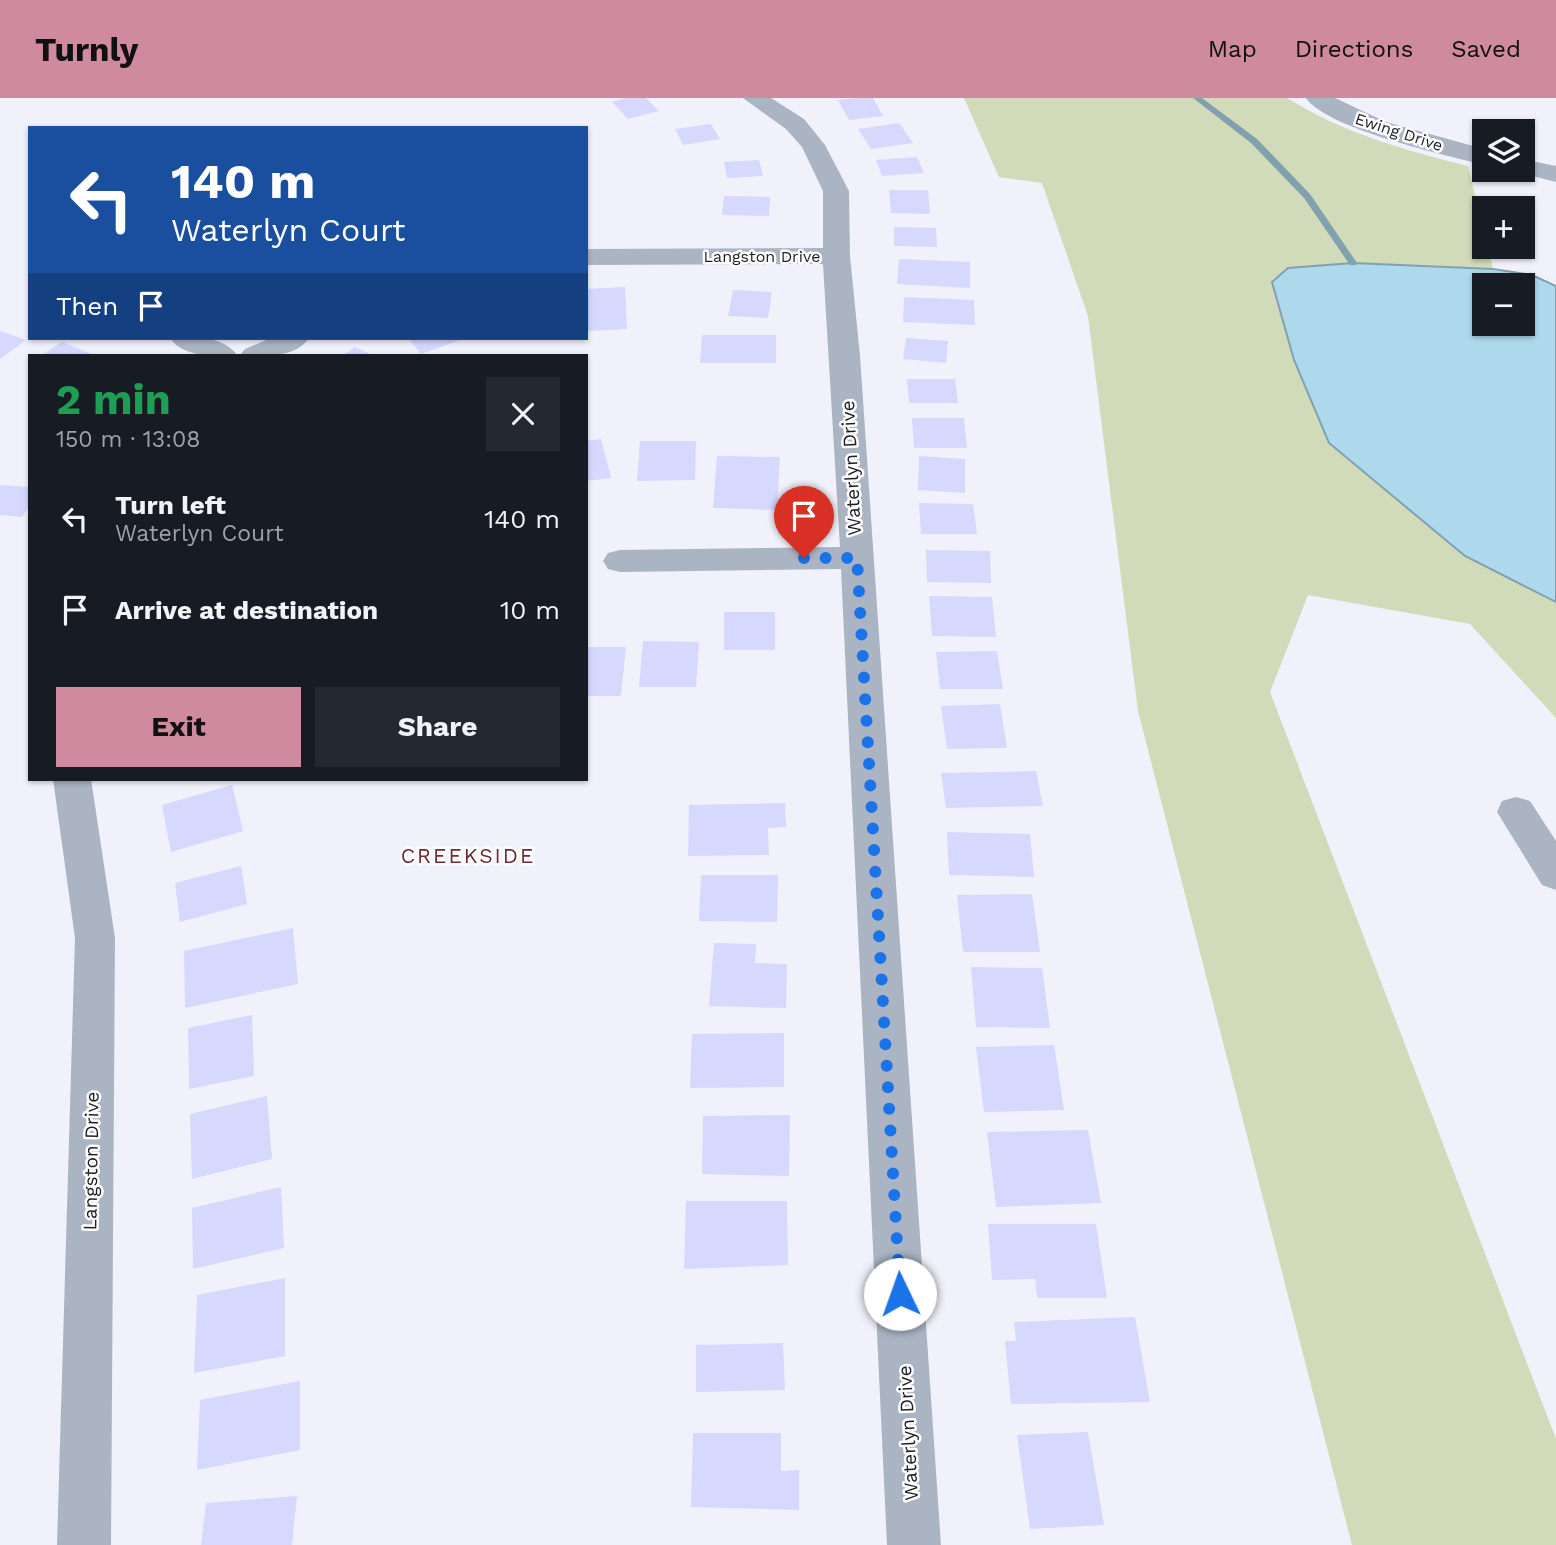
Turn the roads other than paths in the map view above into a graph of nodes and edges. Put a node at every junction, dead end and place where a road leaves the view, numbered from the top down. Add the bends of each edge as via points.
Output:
1 (755, 98) edge
2 (1318, 98) edge
3 (1472, 154) edge
4 (1535, 169) edge
5 (1556, 174) edge
6 (836, 256) junction
7 (588, 257) edge
8 (188, 340) edge
9 (290, 340) edge
10 (220, 354) edge
11 (258, 354) edge
12 (845, 356) joint
13 (857, 558) junction
14 (620, 561) dead end
15 (72, 781) edge
16 (1516, 812) dead end
17 (1556, 874) edge
18 (84, 1545) edge
19 (914, 1545) edge

1 - 6 street via 795,124 813,145 836,191
2 - 3 street, Ewing Drive via 1374,127
4 - 5 street
6 - 7 street, Langston Drive
6 - 12 street, Langston Drive
8 - 10 street
9 - 11 street
12 - 13 street, Waterlyn Drive
13 - 14 street
13 - 19 street, Waterlyn Drive
15 - 18 street, Langston Drive via 95,938
16 - 17 street

